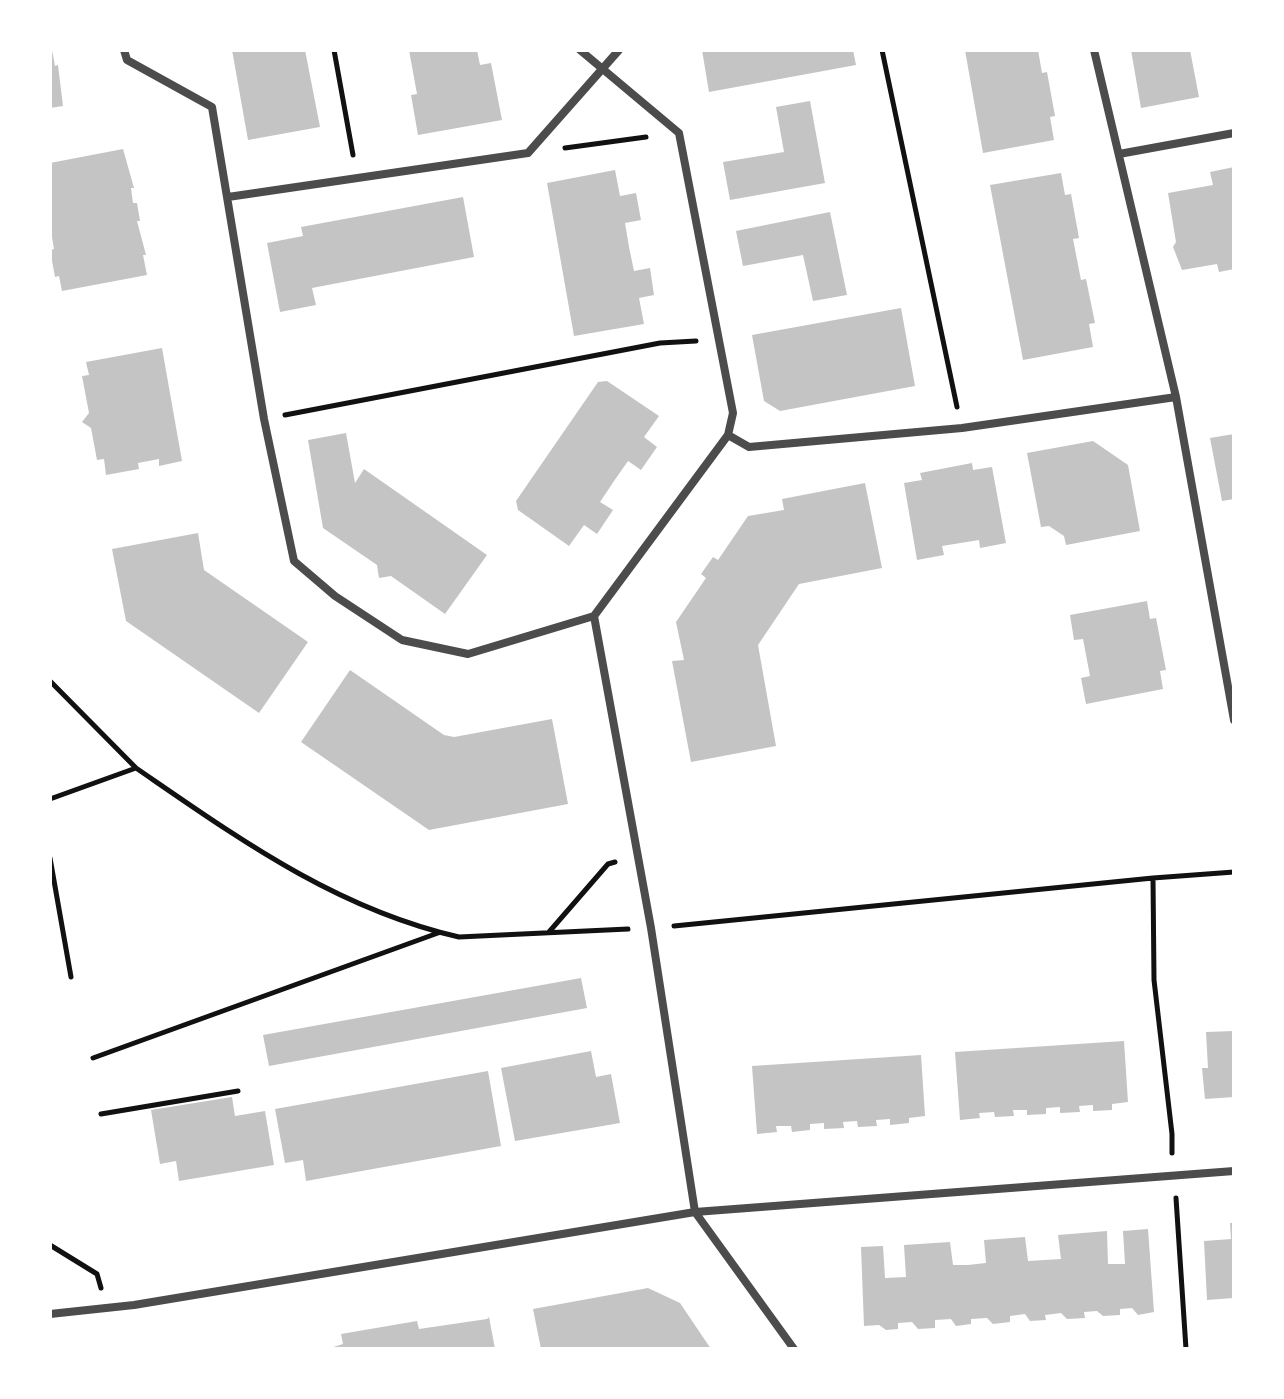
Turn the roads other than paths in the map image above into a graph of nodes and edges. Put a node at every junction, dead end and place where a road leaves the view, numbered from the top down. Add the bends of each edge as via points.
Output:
1 (124, 50) edge
2 (580, 50) edge
3 (619, 50) edge
4 (1094, 50) edge
5 (602, 69) junction
6 (1234, 133) edge
7 (1119, 154) junction
8 (228, 197) junction
9 (1176, 397) junction
10 (728, 435) junction
11 (594, 616) junction
12 (1234, 720) edge
13 (1234, 1171) edge
14 (695, 1212) junction
15 (50, 1314) edge
16 (794, 1349) edge

1 - 8 street via 127,60 212,107
2 - 5 street
3 - 5 street
4 - 7 street
5 - 8 street via 528,153
5 - 10 street via 679,133 733,413
6 - 7 street
7 - 9 street
8 - 11 street via 264,419 294,561 335,596 402,640 468,654
9 - 10 street via 962,428 749,447
9 - 12 street
10 - 11 street
11 - 14 street via 651,928
13 - 14 street
14 - 15 street
14 - 16 street

